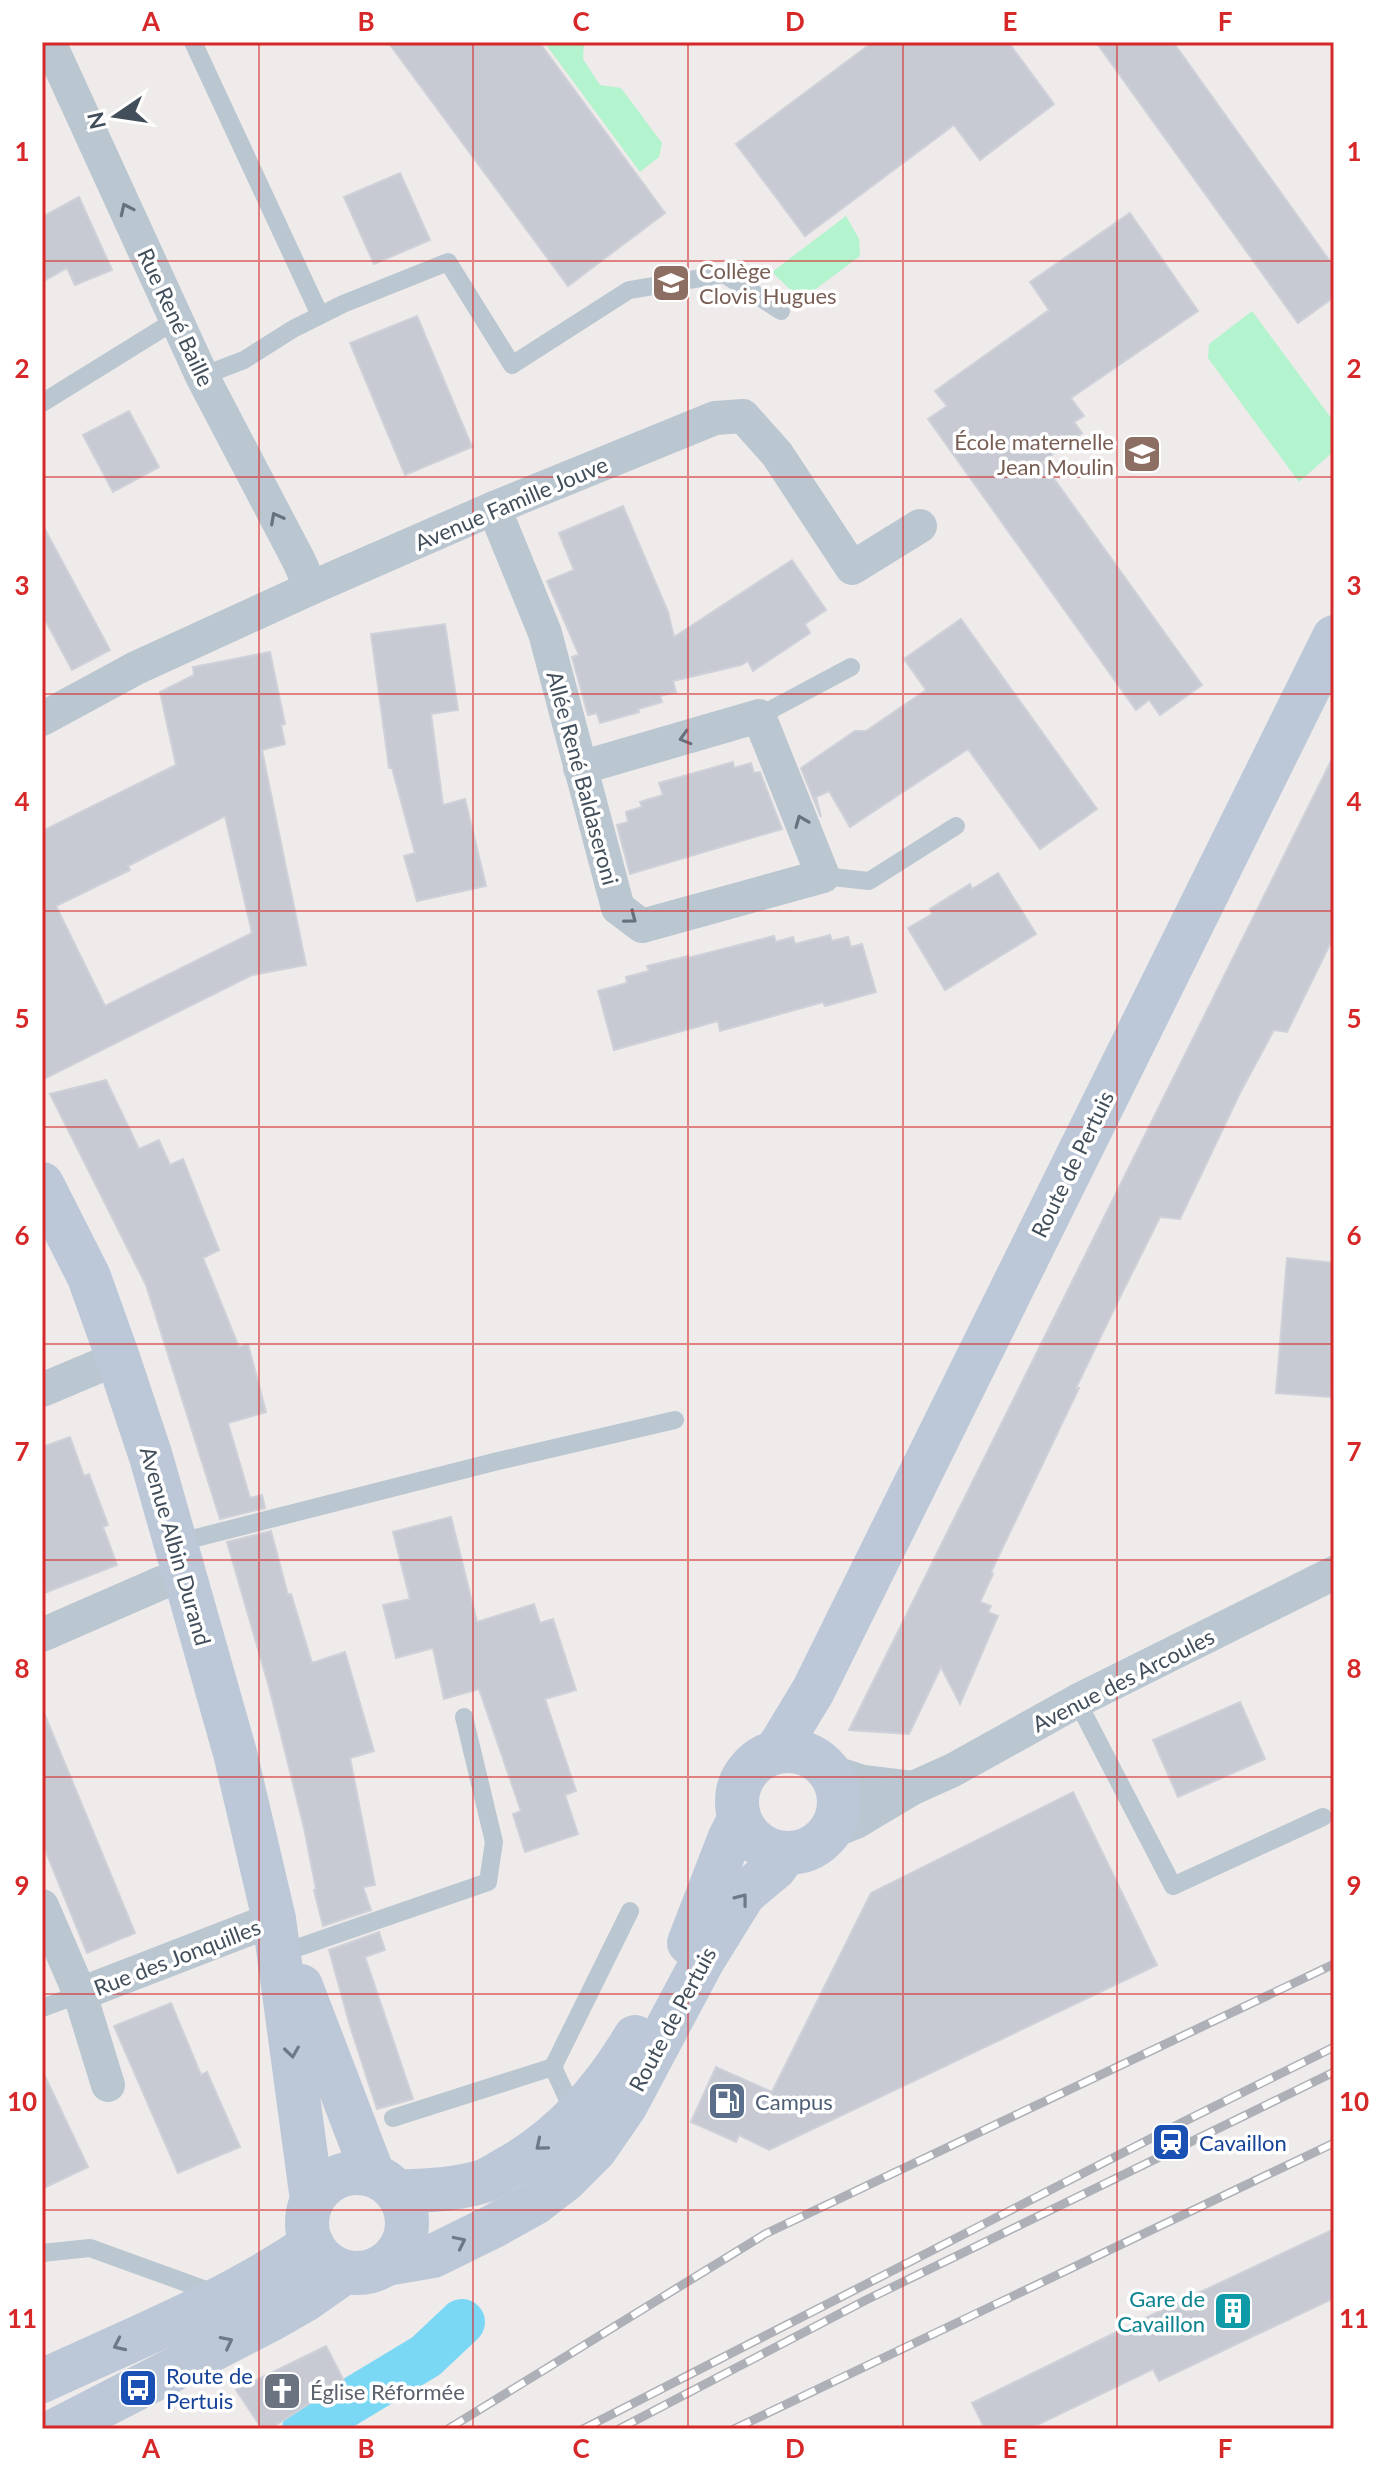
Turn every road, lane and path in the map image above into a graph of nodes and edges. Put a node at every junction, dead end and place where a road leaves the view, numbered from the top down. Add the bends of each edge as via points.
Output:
1 (49, 42) edge
2 (193, 42) edge
3 (781, 311) dead end
4 (320, 315) junction
5 (176, 320) junction
6 (202, 376) junction
7 (42, 403) edge
8 (494, 508) junction
9 (920, 526) dead end
10 (311, 588) junction
11 (1334, 637) edge
12 (851, 667) dead end
13 (759, 716) junction
14 (42, 719) edge
15 (580, 768) junction
16 (956, 826) dead end
17 (823, 876) junction
18 (42, 1184) edge
19 (118, 1358) junction
20 (42, 1390) edge
21 (675, 1420) dead end
22 (181, 1560) junction
23 (1334, 1573) edge
24 (42, 1635) edge
25 (813, 1691) junction
26 (1077, 1701) junction
27 (464, 1717) dead end
28 (776, 1752) junction
29 (826, 1769) junction
30 (913, 1788) junction
31 (1323, 1817) dead end
32 (739, 1820) junction
33 (828, 1833) junction
34 (785, 1854) junction
35 (42, 1906) edge
36 (630, 1911) dead end
37 (281, 1935) junction
38 (80, 1994) junction
39 (42, 2008) edge
40 (553, 2067) junction
41 (108, 2085) dead end
42 (575, 2116) junction
43 (393, 2118) dead end
44 (385, 2183) junction
45 (312, 2200) junction
46 (42, 2253) edge
47 (348, 2260) junction
48 (224, 2296) junction
49 (42, 2381) edge
50 (58, 2429) edge

5 -> 1 street, Rue René Baille
2 - 4 lane
3 - 4 lane via 724,274 629,290 512,365 448,262
4 - 6 lane via 244,360
5 - 6 street, Rue René Baille
5 - 7 lane
10 -> 6 street, Rue René Baille
8 - 9 street, Avenue Famille Jouve via 715,418 743,416 777,454 852,568
8 - 10 street, Avenue Famille Jouve
8 - 15 street, Allée René Baldaseroni via 545,633
10 - 14 street, Avenue Famille Jouve via 136,668
11 - 25 main road, Route de Pertuis
12 - 13 lane
13 -> 15 street
17 -> 13 street
15 -> 17 street, Allée René Baldaseroni via 618,908 642,926
16 - 17 lane via 869,881
18 - 19 main road, Avenue Albin Durand via 89,1277
19 - 20 street
19 - 22 main road, Avenue Albin Durand
21 - 22 lane via 498,1461
22 - 24 street via 161,1583
22 - 37 main road, Avenue Albin Durand
23 - 26 street, Avenue des Arcoules
25 - 28 main road, Route de Pertuis
25 - 29 main road via 816,1734
26 - 30 street, Avenue des Arcoules
26 - 31 lane via 1173,1886
27 - 37 lane via 494,1842 488,1882
28 - 29 main road via 809,1756
28 - 32 main road via 747,1771 736,1803
29 - 30 street via 863,1782
29 - 33 main road via 838,1802
30 - 33 street, Avenue des Arcoules
32 - 34 main road via 757,1844
32 - 42 main road, Route de Pertuis via 685,1953 618,2067
33 - 34 main road via 802,1852
47 -> 34 main road, Route de Pertuis via 433,2256 535,2203 565,2180 595,2150 626,2105 744,1894
35 - 38 street
36 - 40 lane
37 - 38 street, Rue des Jonquilles
37 - 44 main road, Avenue Albin Durand
37 -> 45 main road, Avenue Albin Durand
38 - 39 lane
38 - 41 street
40 - 42 lane
40 - 43 lane
42 -> 44 main road, Route de Pertuis via 533,2153 486,2180 445,2191
44 - 45 main road via 356,2172 338,2176
44 - 47 main road via 406,2207 408,2228 401,2246
45 - 47 main road via 307,2219
46 - 48 lane via 90,2248
47 - 48 main road, Route de Pertuis via 275,2270
50 -> 47 main road, Route de Pertuis via 305,2300
48 -> 49 main road, Route de Pertuis

